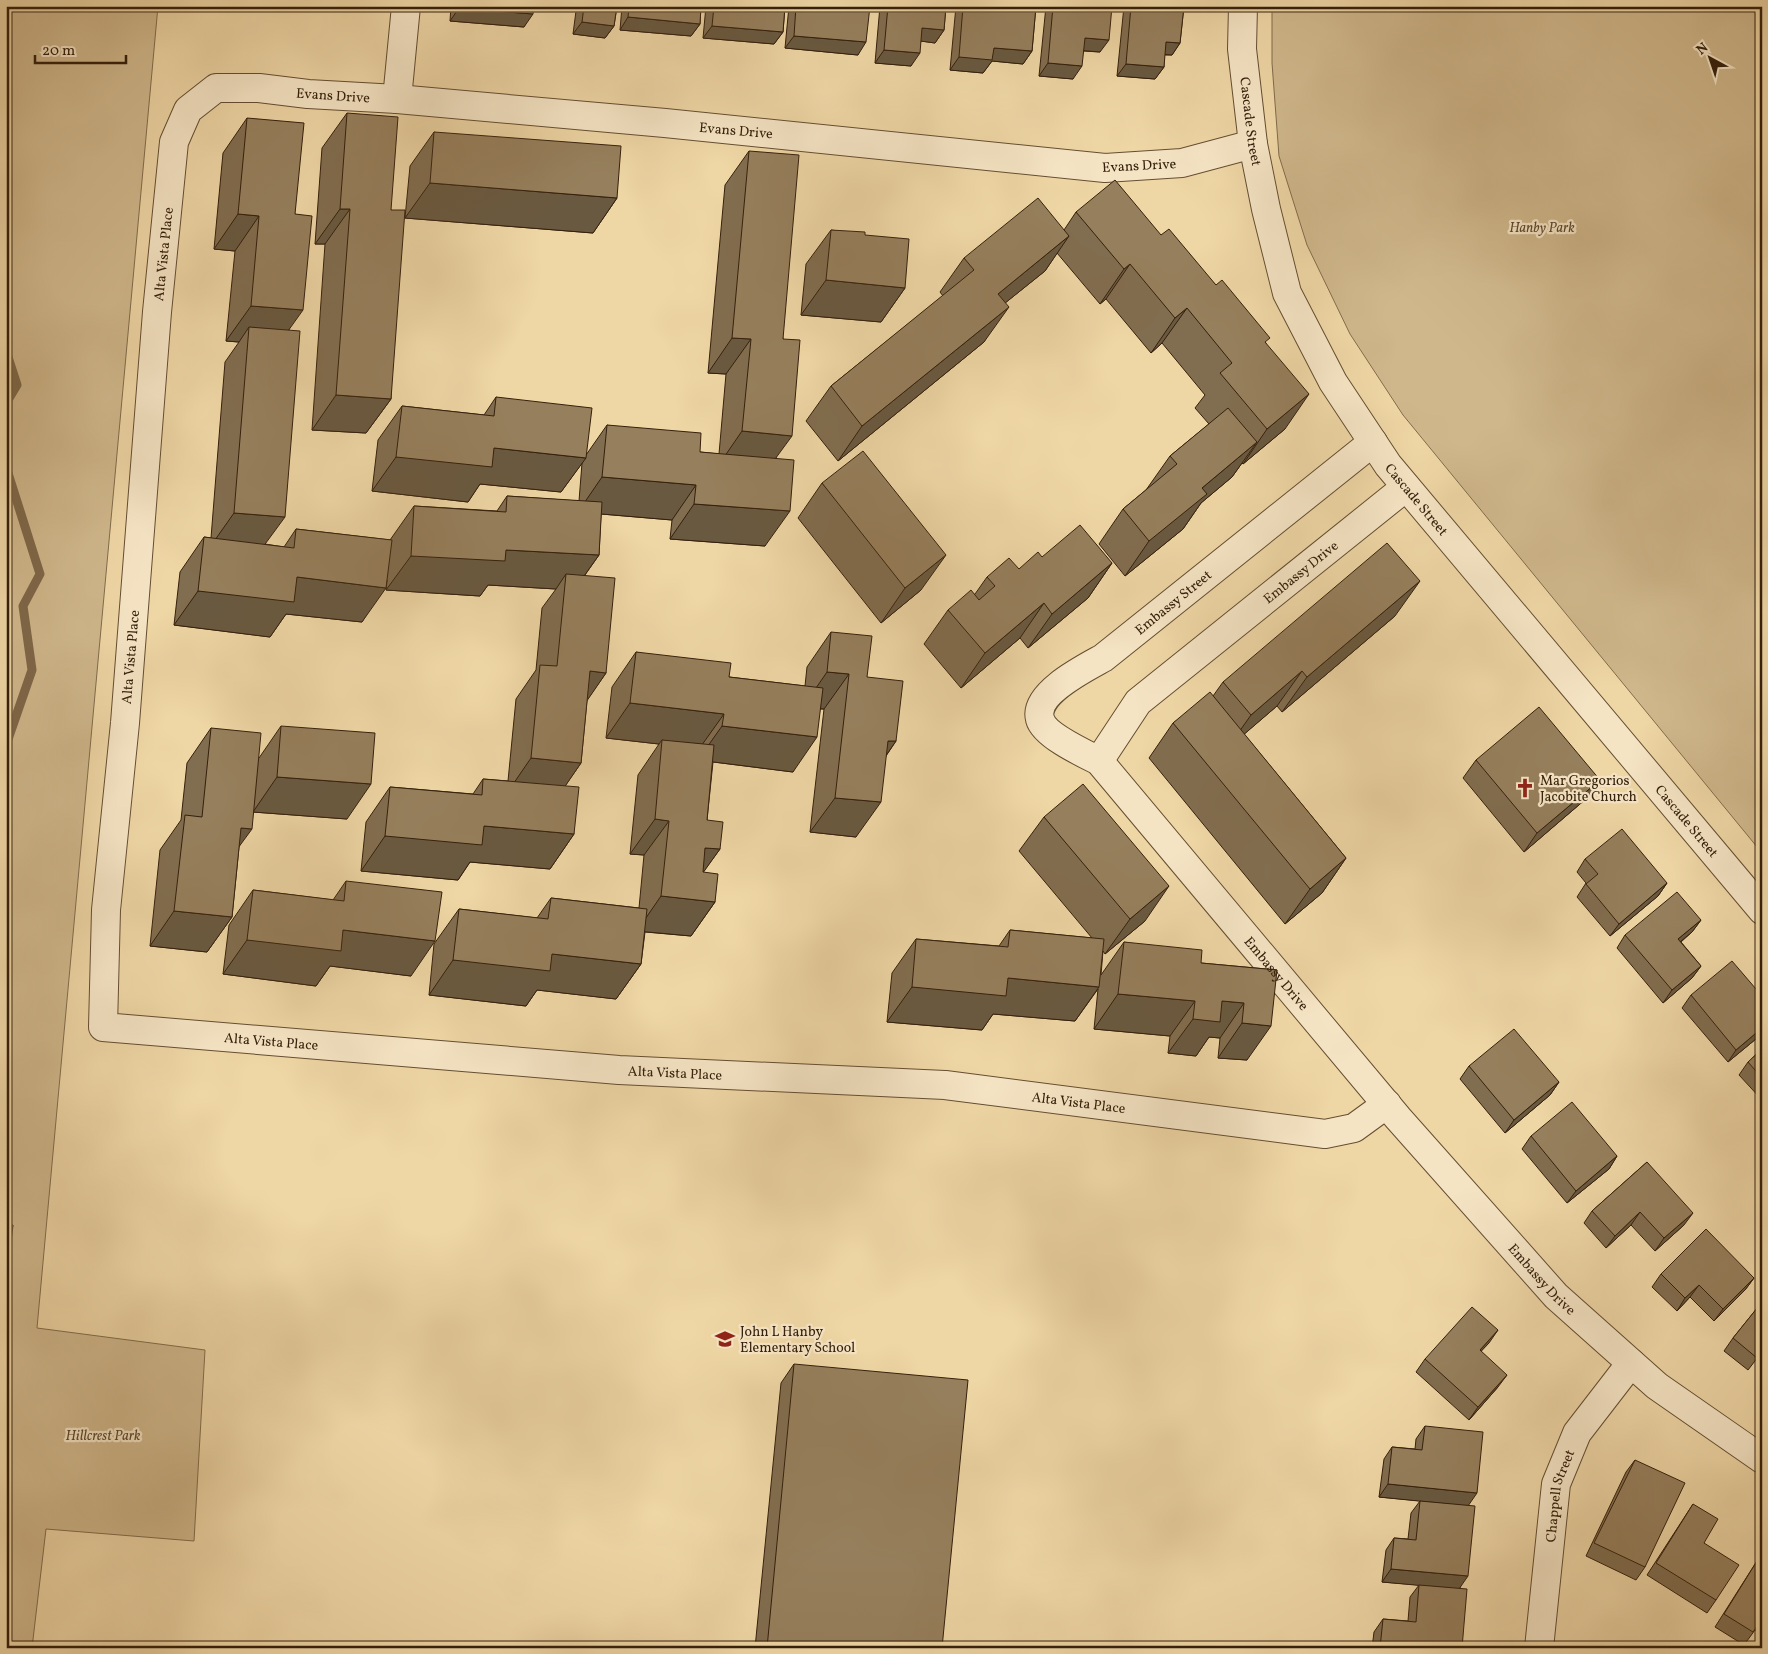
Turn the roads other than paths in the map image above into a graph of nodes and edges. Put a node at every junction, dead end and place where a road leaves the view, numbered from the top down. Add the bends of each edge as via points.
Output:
1 (406, 6) edge
2 (1243, 6) edge
3 (216, 88) joint
4 (397, 100) junction
5 (1253, 144) junction
6 (1373, 442) junction
7 (1406, 487) junction
8 (1099, 760) junction
9 (1762, 910) edge
10 (1387, 1104) junction
11 (1631, 1363) junction
12 (1762, 1459) edge
13 (1539, 1648) edge

1 - 4 street
2 - 5 street, Cascade Street via 1242,49
3 - 4 street, Evans Drive via 259,88
3 - 10 street, Alta Vista Place via 188,110 174,142 106,910 103,1027 619,1070 945,1086 1325,1134 1354,1128
4 - 5 street, Evans Drive via 753,131 1105,168 1182,162
5 - 6 street, Cascade Street via 1287,294 1333,382
6 - 7 street, Cascade Street
6 - 8 street, Embassy Street via 1103,658 1049,694 1040,708 1040,719 1046,729 1077,751
7 - 8 street, Embassy Drive via 1138,702
7 - 9 street, Cascade Street
8 - 10 street, Embassy Drive
10 - 11 street, Embassy Drive via 1556,1296
11 - 12 street, Embassy Drive via 1657,1386
11 - 13 street, Chappell Street via 1577,1433 1556,1484

